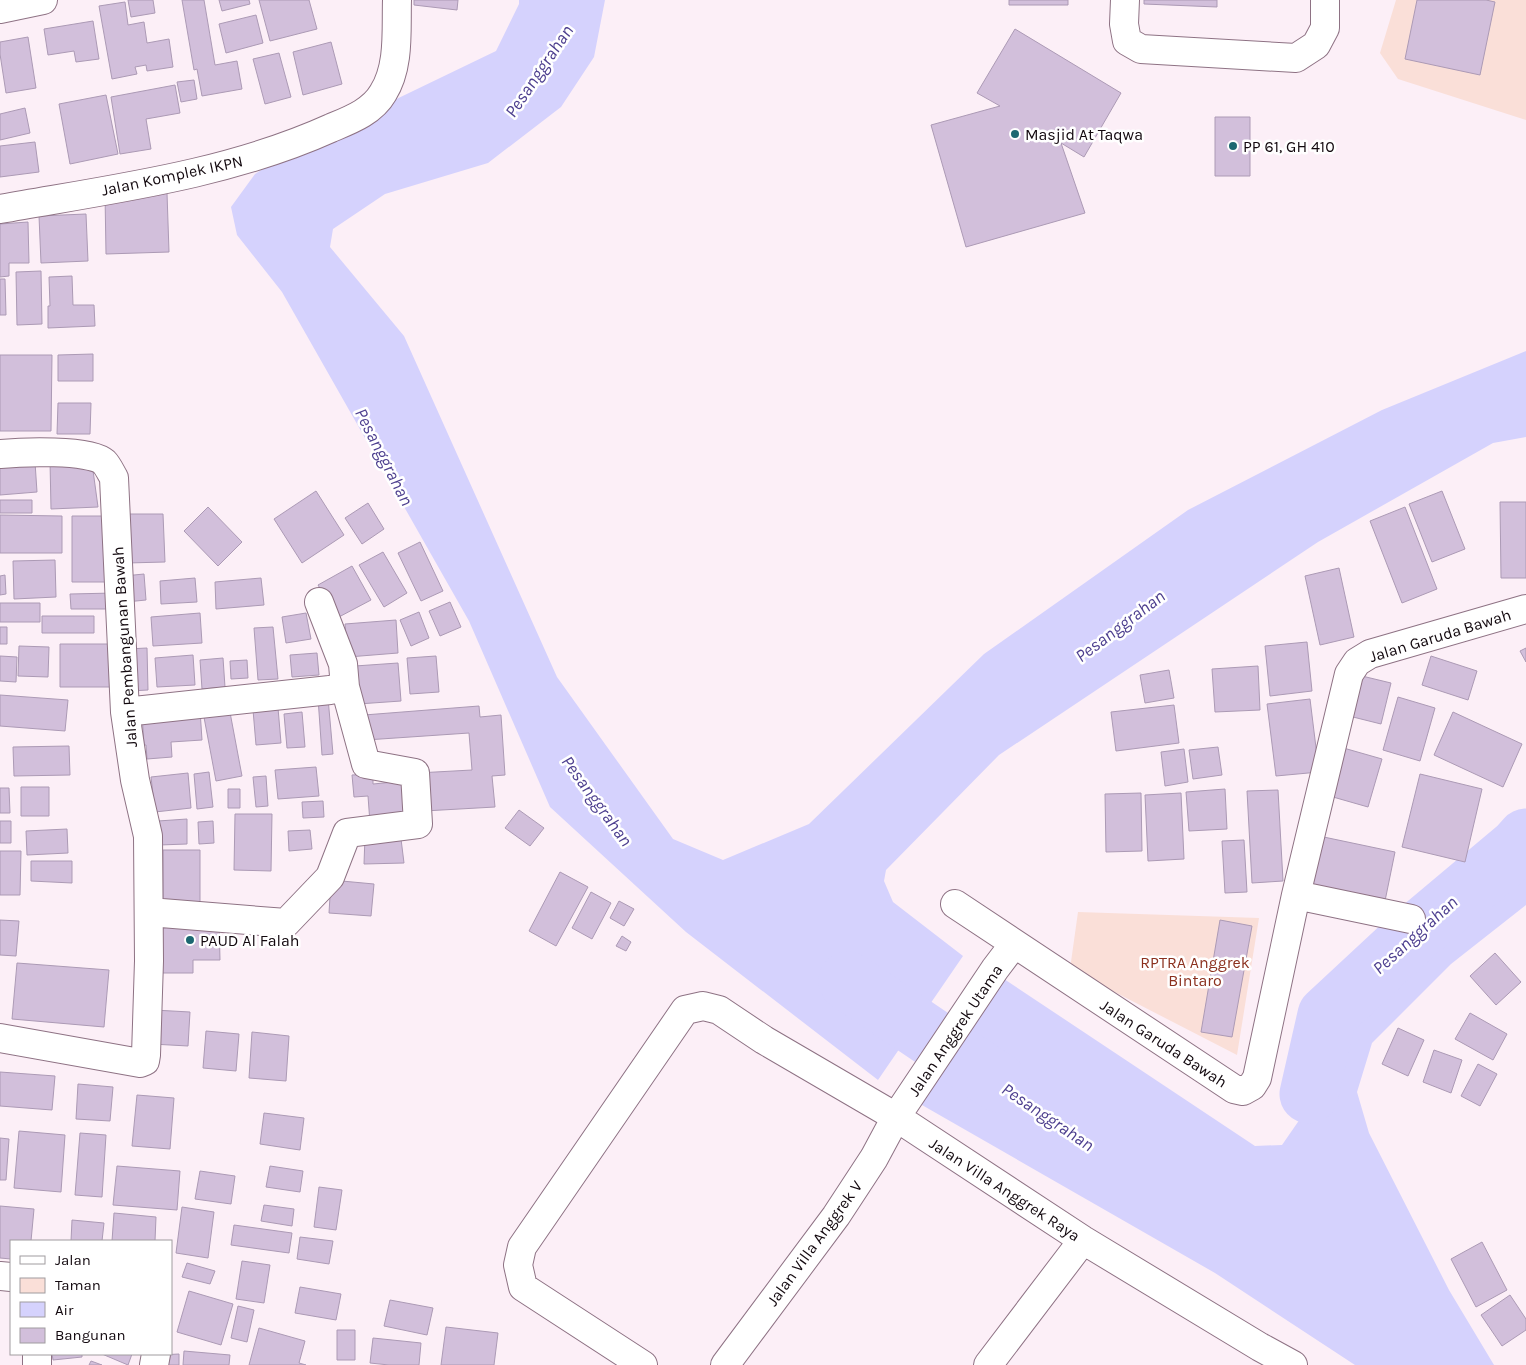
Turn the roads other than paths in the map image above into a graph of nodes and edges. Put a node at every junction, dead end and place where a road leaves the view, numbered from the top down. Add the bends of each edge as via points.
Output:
1 (44, 0) edge
2 (397, 0) edge
3 (1125, 0) edge
4 (1325, 0) edge
5 (0, 9) edge
6 (0, 209) edge
7 (0, 454) edge
8 (319, 602) dead end
9 (1526, 609) edge
10 (345, 687) junction
11 (125, 712) junction
12 (1296, 896) junction
13 (955, 904) dead end
14 (149, 912) junction
15 (1411, 919) dead end
16 (1014, 944) junction
17 (0, 1038) edge
18 (903, 1106) junction
19 (1083, 1240) junction
20 (1281, 1362) edge
21 (643, 1365) edge
22 (726, 1365) edge
23 (988, 1365) edge

1 - 5 street
2 - 6 street, Jalan Komplek IKPN via 394,65 383,93 363,114 309,138 217,168
3 - 4 street via 1127,41 1141,49 1296,58 1316,45 1325,28
7 - 11 street, Jalan Pembangunan Bawah via 92,456 103,461 114,478
8 - 10 street via 343,664
9 - 12 street, Jalan Garuda Bawah via 1370,654 1357,662 1349,674
10 - 11 street
10 - 14 street via 366,764 415,773 418,824 347,833 330,877 286,923
11 - 14 street, Jalan Pembangunan Bawah via 135,780 148,836
12 - 15 street
12 - 16 street, Jalan Garuda Bawah via 1257,1078 1243,1091 1234,1089
13 - 16 street
14 - 17 street, Jalan Pembangunan Bawah via 145,1061 140,1063
16 - 18 street, Jalan Anggrek Utama
18 - 19 street, Jalan Villa Anggrek Raya
18 - 21 street, Jalan Villa Anggrek Raya via 772,1045 719,1010 702,1006 685,1010 522,1247 518,1264 523,1287
18 - 22 street, Jalan Villa Anggrek V via 836,1216
19 - 20 street, Jalan Villa Anggrek Raya
19 - 23 street

